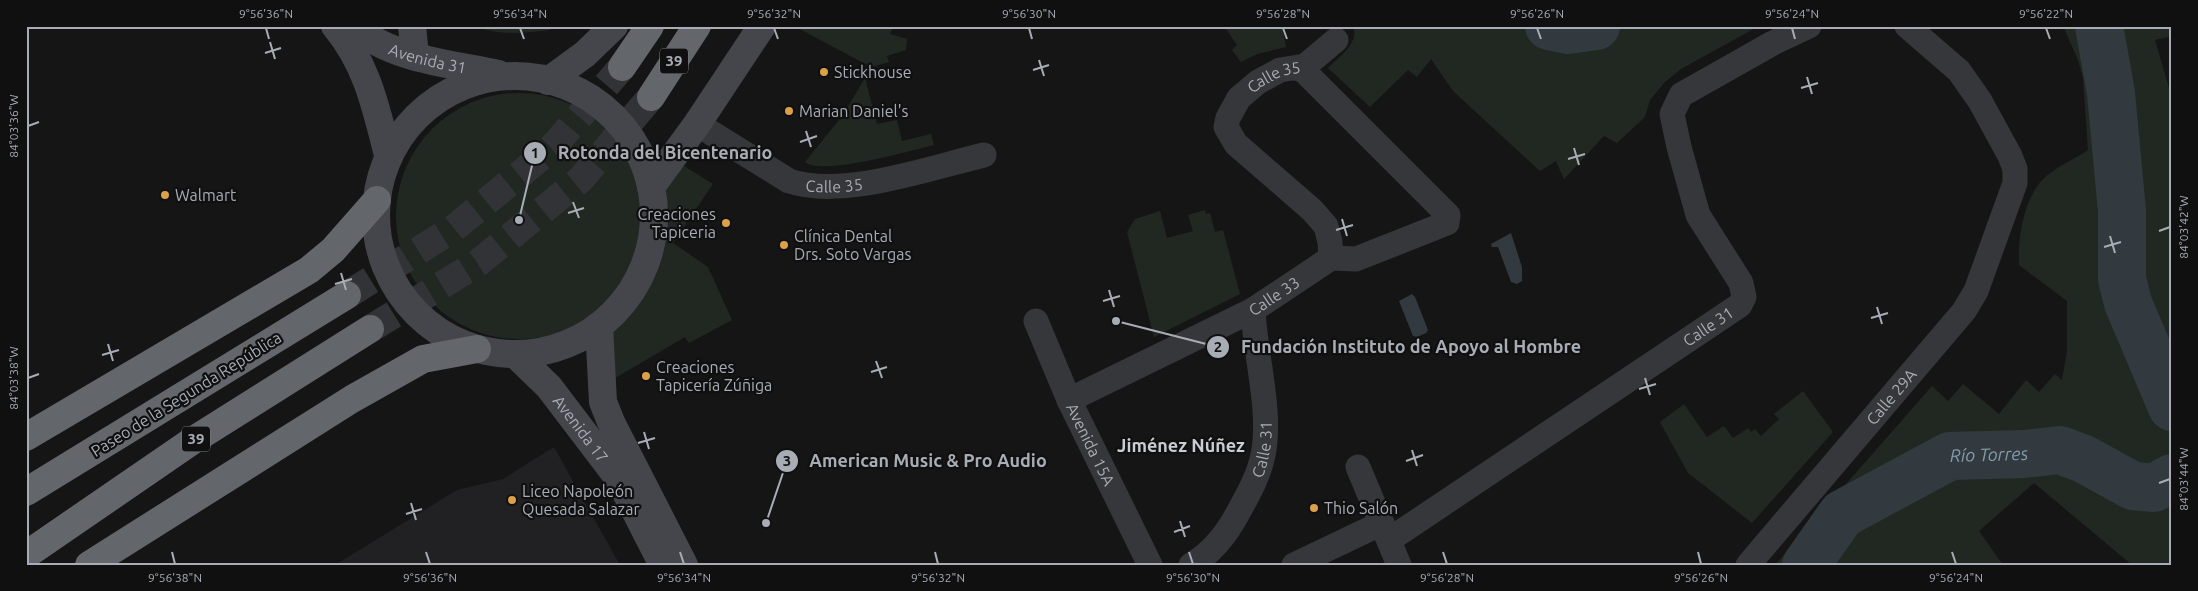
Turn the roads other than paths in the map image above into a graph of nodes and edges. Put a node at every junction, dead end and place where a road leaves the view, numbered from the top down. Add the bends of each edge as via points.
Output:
1 (335, 26) edge
2 (355, 26) edge
3 (412, 26) edge
4 (614, 26) edge
5 (650, 26) edge
6 (697, 26) edge
7 (762, 26) edge
8 (1809, 26) edge
9 (1907, 26) edge
10 (1336, 40) dead end
11 (415, 56) junction
12 (622, 67) tunnel mouth
13 (1297, 68) junction
14 (507, 75) junction
15 (548, 80) junction
16 (651, 97) tunnel mouth
17 (697, 124) junction
18 (388, 155) junction
19 (984, 155) dead end
20 (651, 187) junction
21 (376, 200) junction
22 (1331, 258) junction
23 (346, 295) tunnel mouth
24 (1253, 310) junction
25 (1036, 321) dead end
26 (599, 326) junction
27 (370, 329) tunnel mouth
28 (477, 349) junction
29 (515, 354) junction
30 (1069, 400) junction
31 (26, 437) edge
32 (1358, 467) dead end
33 (26, 492) edge
34 (1386, 532) junction
35 (26, 555) edge
36 (1194, 564) edge
37 (89, 565) edge
38 (663, 565) edge
39 (684, 565) edge
40 (1150, 565) edge
41 (1294, 565) edge
42 (1399, 565) edge
43 (1748, 565) edge

1 - 18 main road via 361,64
2 - 11 main road, Avenida 31 via 372,40
3 - 11 main road
4 - 15 main road via 585,54
5 - 12 highway, 39
6 - 16 highway, 39
7 - 17 main road
8 - 34 street, Calle 31 via 1681,95 1672,114 1698,214 1741,283 1744,297 1740,305
9 - 43 street, Calle 29A via 1959,71 1980,101 2010,156 2015,169 2015,183 1976,291 1964,311
10 - 13 street, Calle 35 via 1310,63
11 - 14 main road, Avenida 31
13 - 22 street, Calle 35 via 1280,70 1258,82 1239,98 1226,127 1236,144 1326,226
13 - 22 street via 1304,71 1448,215 1447,223 1356,259
14 - 15 main road
14 - 18 main road via 471,82 439,98 412,121
15 - 20 main road via 588,97 610,114 628,135 642,160
17 - 19 street, Calle 35 via 789,181 801,185 822,187 872,182
17 - 20 main road
18 - 21 main road
20 - 26 main road via 653,226 645,264 627,298
21 - 28 main road via 380,249 400,293 434,328
21 - 31 highway via 333,250 309,270
22 - 24 street, Calle 33
23 - 33 highway, Paseo de la Segunda República
24 - 30 street, Calle 33
24 - 36 street, Calle 31 via 1264,413 1263,455 1257,476 1237,515 1210,551
25 - 30 street, Avenida 15A
26 - 29 main road via 559,347
26 - 39 main road, Avenida 17 via 603,402
27 - 35 highway, 39 via 192,442
28 - 29 main road
28 - 37 highway via 416,363 352,399
29 - 38 main road, Avenida 17 via 549,387 619,479
30 - 40 street, Avenida 15A
32 - 34 street
34 - 41 street
34 - 42 street

